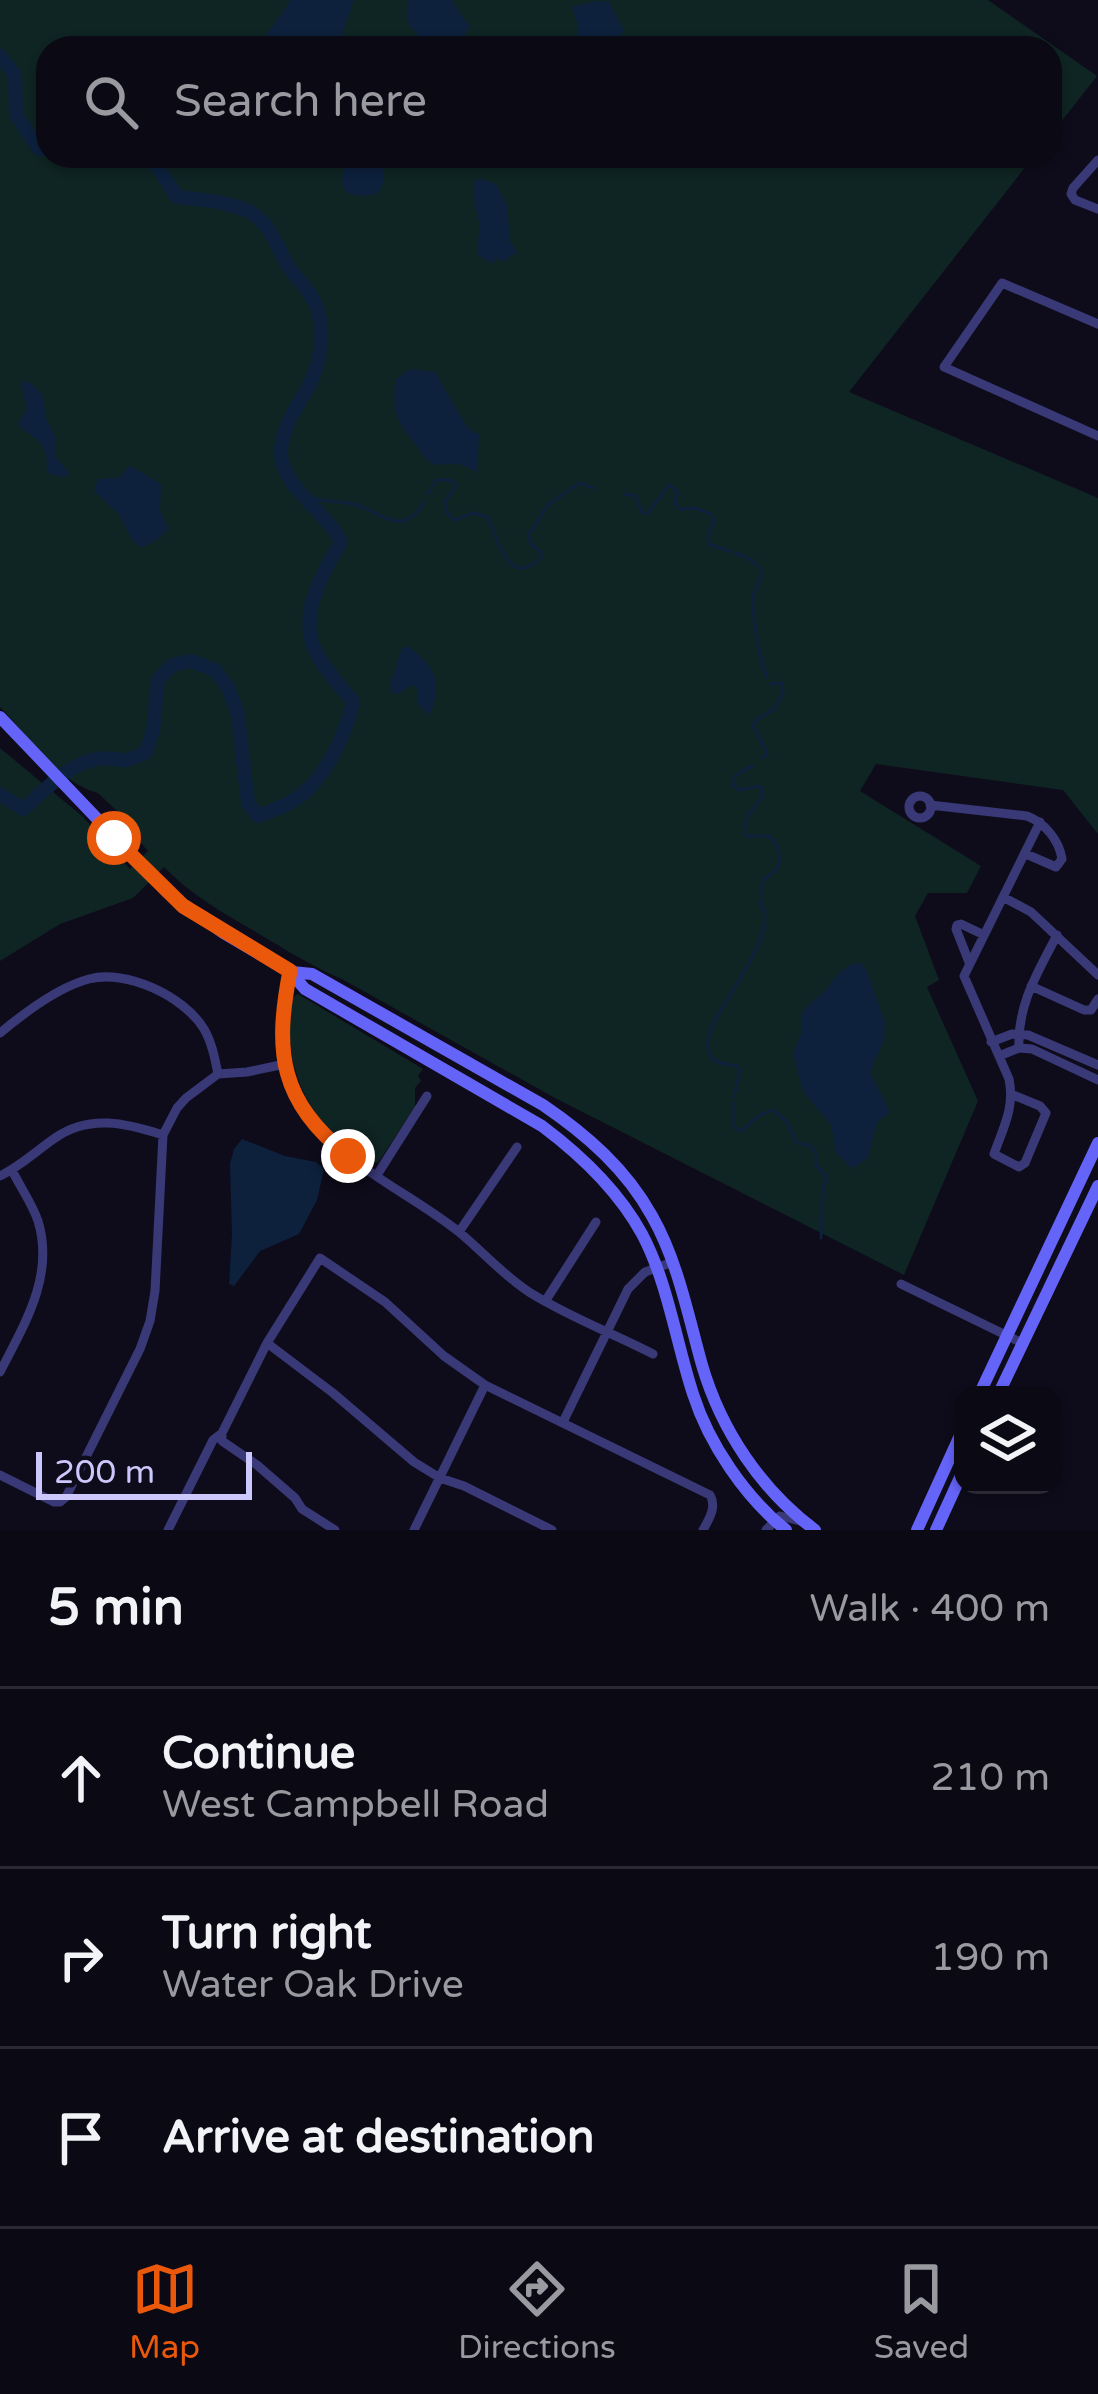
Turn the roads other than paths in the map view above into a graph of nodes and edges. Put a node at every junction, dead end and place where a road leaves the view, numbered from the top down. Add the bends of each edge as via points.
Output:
1 (1098, 160) edge
2 (1098, 209) edge
3 (1098, 324) edge
4 (1098, 436) edge
5 (0, 717) edge
6 (930, 805) dead end
7 (1040, 822) junction
8 (1026, 854) junction
9 (1003, 897) junction
10 (984, 935) junction
11 (1057, 935) junction
12 (969, 962) junction
13 (290, 971) junction
14 (1098, 975) edge
15 (1031, 986) junction
16 (1098, 999) edge
17 (0, 1033) edge
18 (1018, 1034) junction
19 (992, 1042) junction
20 (1019, 1048) junction
21 (999, 1056) junction
22 (284, 1064) junction
23 (1098, 1065) edge
24 (218, 1074) junction
25 (1098, 1080) edge
26 (1012, 1095) junction
27 (427, 1096) dead end
28 (164, 1135) junction
29 (1098, 1143) edge
30 (517, 1147) dead end
31 (12, 1170) junction
32 (377, 1175) junction
33 (0, 1176) edge
34 (1098, 1186) edge
35 (596, 1222) dead end
36 (459, 1232) junction
37 (673, 1262) junction
38 (656, 1268) junction
39 (901, 1284) dead end
40 (546, 1300) junction
41 (607, 1330) junction
42 (1006, 1335) junction
43 (267, 1343) junction
44 (1022, 1343) junction
45 (653, 1354) dead end
46 (0, 1372) edge
47 (708, 1382) junction
48 (485, 1384) junction
49 (691, 1386) junction
50 (983, 1386) edge
51 (1002, 1386) edge
52 (563, 1422) junction
53 (222, 1433) junction
54 (954, 1450) edge
55 (0, 1475) edge
56 (440, 1478) junction
57 (954, 1491) edge
58 (770, 1525) edge
59 (810, 1526) edge
60 (168, 1530) edge
61 (335, 1530) edge
62 (414, 1530) edge
63 (551, 1530) edge
64 (703, 1530) edge
65 (786, 1530) edge
66 (917, 1530) edge
67 (936, 1530) edge

1 - 2 street via 1071,194
3 - 4 street via 1002,283 944,367
5 - 13 main road via 183,906
6 - 7 street
7 - 8 street
7 - 8 street via 1060,864
8 - 9 street
9 - 10 street
9 - 11 street
10 - 12 street
10 - 12 street via 957,925
11 - 14 street
11 - 15 street
12 - 19 street via 964,976
13 - 22 street
13 - 37 main road via 327,982 574,1126 632,1184
13 - 38 main road via 305,989 574,1151 624,1207
15 - 16 street via 1084,1010
15 - 18 street
17 - 24 street via 84,980 126,978 199,1022
18 - 19 street
18 - 20 street
18 - 23 street
19 - 21 street
20 - 21 street
20 - 25 street
21 - 26 street
22 - 24 street
22 - 32 street via 319,1130
24 - 28 street via 186,1098
26 - 26 street via 994,1154 1019,1167 1046,1113
27 - 32 street
28 - 31 street via 91,1123
28 - 55 street via 154,1291 140,1349 60,1502
29 - 42 main road
30 - 36 street
31 - 33 street
31 - 46 street via 38,1221 41,1275
32 - 36 street
34 - 44 main road
35 - 40 street
36 - 40 street
37 - 38 street
37 - 47 main road
38 - 41 street via 628,1289
38 - 49 main road
39 - 42 street
40 - 41 street
41 - 45 street
41 - 52 street
42 - 44 street
42 - 50 main road
43 - 48 street via 320,1258
43 - 53 street
43 - 56 street
44 - 51 main road
47 - 49 main road
47 - 59 main road via 741,1451
48 - 52 street
48 - 56 street
49 - 58 main road via 709,1432
52 - 64 street via 704,1491 713,1501
53 - 60 street
53 - 61 street via 222,1441
54 - 66 main road
56 - 62 street
56 - 63 street
57 - 67 main road
58 - 59 street via 784,1516
58 - 65 main road

